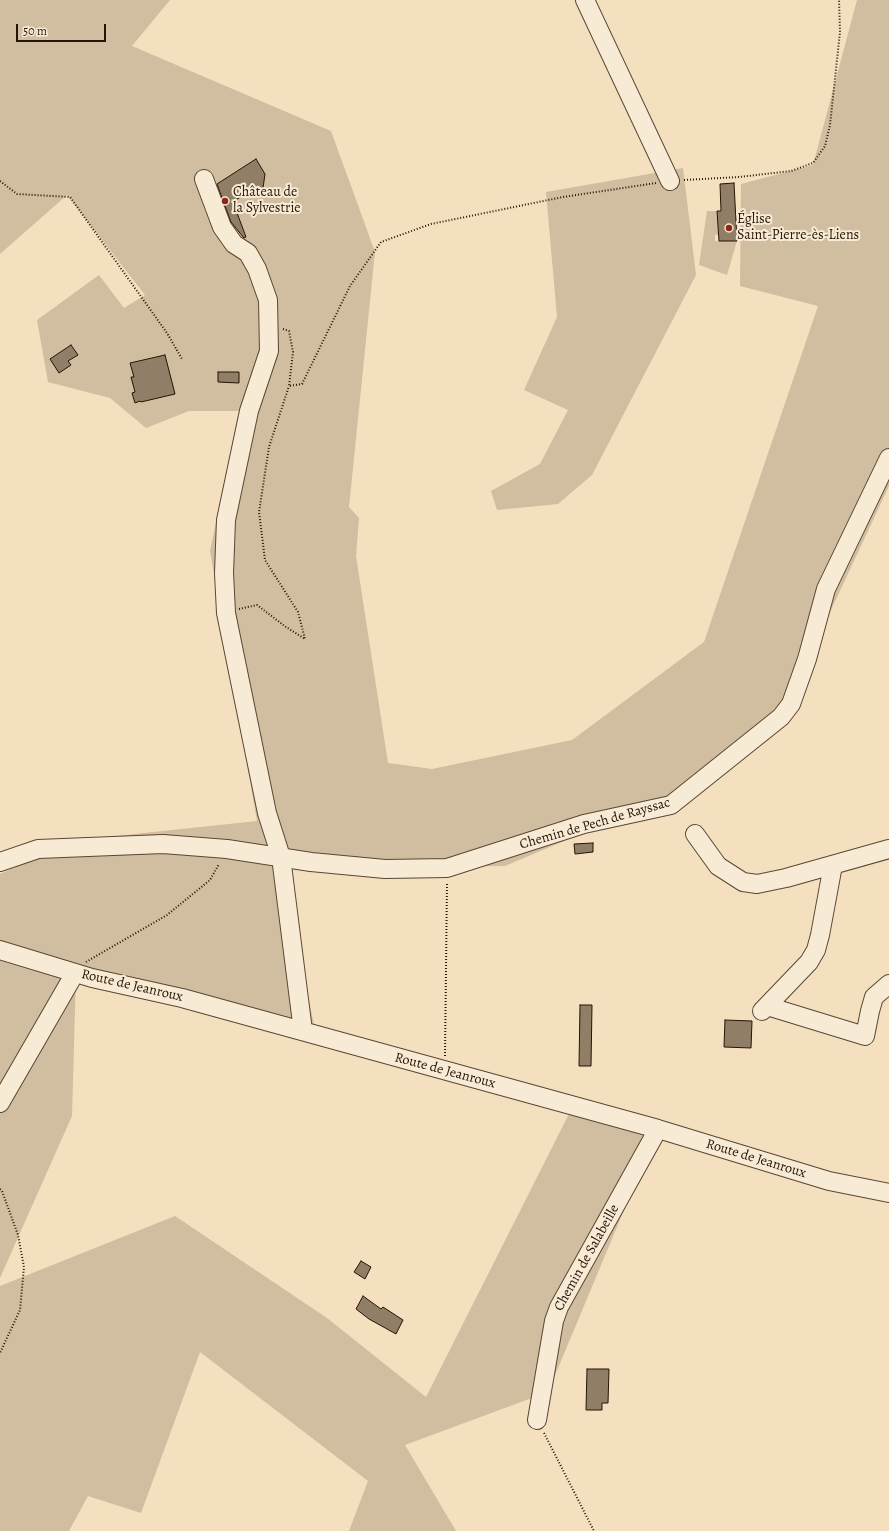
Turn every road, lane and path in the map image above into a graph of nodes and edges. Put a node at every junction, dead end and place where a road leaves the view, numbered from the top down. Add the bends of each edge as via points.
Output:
1 (586, 0) edge
2 (839, 0) edge
3 (204, 178) dead end
4 (0, 181) edge
5 (670, 181) junction
6 (269, 326) junction
7 (182, 359) dead end
8 (289, 386) junction
9 (889, 458) edge
10 (226, 613) junction
11 (695, 834) dead end
12 (227, 849) junction
13 (889, 849) edge
14 (281, 857) junction
15 (0, 862) edge
16 (833, 865) junction
17 (447, 868) junction
18 (0, 950) edge
19 (75, 973) junction
20 (889, 984) edge
21 (303, 1032) junction
22 (445, 1071) junction
23 (0, 1103) edge
24 (658, 1129) junction
25 (0, 1189) edge
26 (889, 1193) edge
27 (0, 1353) edge
28 (537, 1420) joint
29 (594, 1531) edge

1 - 5 street
2 - 5 path via 840,32 830,125 825,146 813,163 791,171
3 - 6 street via 222,227 234,244 248,253 257,270 268,300
4 - 7 path via 17,194 70,197 167,333
5 - 8 path via 563,197 431,224 381,242 350,286 302,384
6 - 8 path via 289,331 293,352
6 - 10 street via 269,351 249,411 226,520
8 - 10 path via 268,446 259,512 266,560 298,612 305,639 257,605
9 - 17 street, Chemin de Pech de Rayssac via 826,589 794,697 781,717 671,805 584,824
10 - 14 street via 267,814
11 - 16 street via 718,866 742,882 757,884
12 - 14 street, Chemin de Pech de Rayssac
12 - 15 street, Chemin de Pech de Rayssac via 163,844 38,849
12 - 19 path via 210,880 167,915 88,960
13 - 16 street
14 - 17 street, Chemin de Pech de Rayssac via 384,869
14 - 21 street
16 - 20 street via 816,950 809,962 765,1008 865,1036 874,997
17 - 22 path
18 - 19 street, Route de Jeanroux
19 - 21 street, Route de Jeanroux via 182,998
19 - 23 street
21 - 22 street, Route de Jeanroux
22 - 24 street, Route de Jeanroux
24 - 26 street, Route de Jeanroux via 829,1181
24 - 28 street, Chemin de Salabeille via 559,1307 554,1321
25 - 27 path via 18,1235 24,1267 20,1310
28 - 29 path

